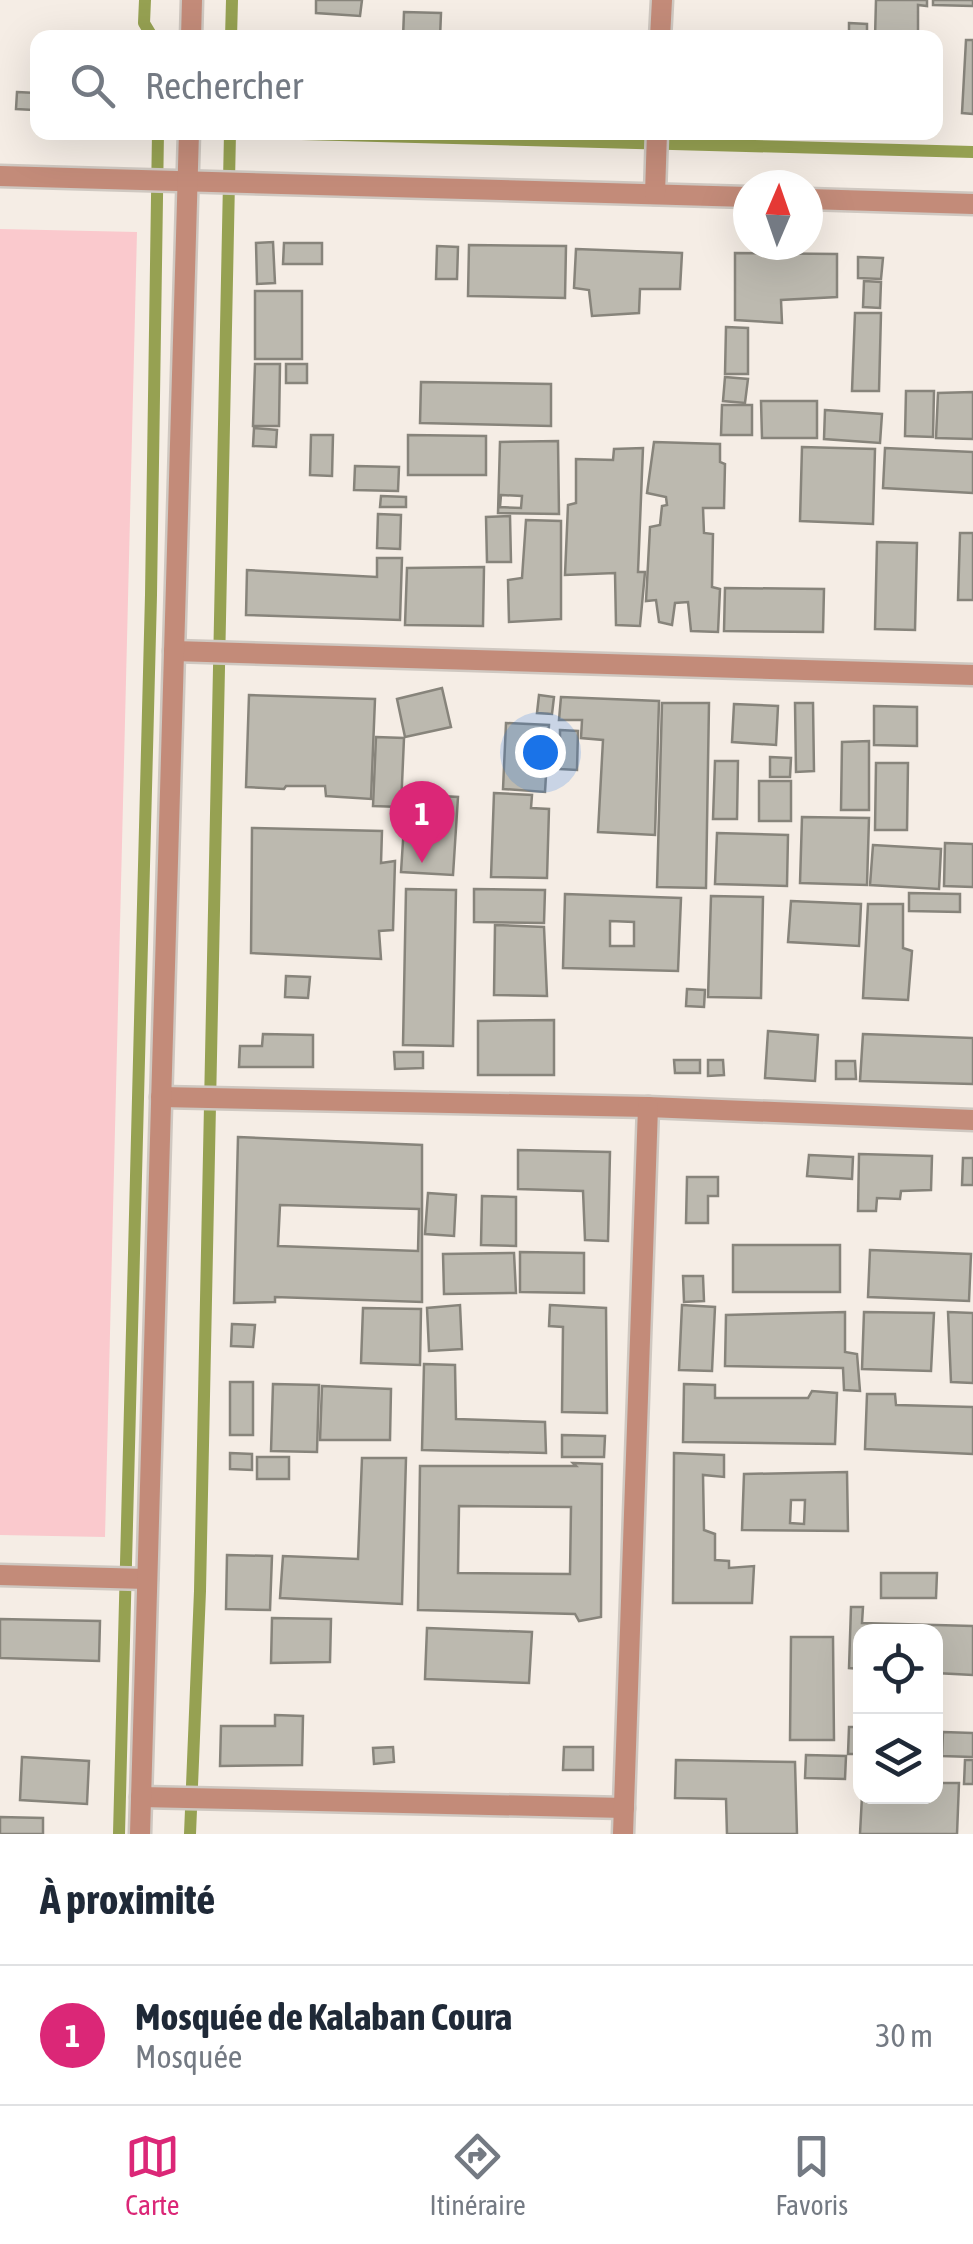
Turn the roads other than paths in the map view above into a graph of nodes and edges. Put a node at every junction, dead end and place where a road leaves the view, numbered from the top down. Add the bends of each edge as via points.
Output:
1 (192, 0) edge
2 (662, 0) edge
3 (191, 30) edge
4 (660, 30) edge
5 (189, 140) edge
6 (657, 140) edge
7 (0, 176) edge
8 (187, 182) junction
9 (655, 194) junction
10 (733, 197) edge
11 (823, 199) edge
12 (973, 204) edge
13 (174, 652) junction
14 (973, 675) edge
15 (162, 1097) junction
16 (648, 1107) junction
17 (973, 1120) edge
18 (0, 1575) edge
19 (148, 1579) junction
20 (141, 1797) junction
21 (624, 1808) junction
22 (140, 1834) edge
23 (623, 1834) edge

1 - 3 street
2 - 4 street
5 - 8 street
6 - 9 street
7 - 8 street
8 - 9 street
8 - 13 street
9 - 10 street
11 - 12 street
13 - 14 street
13 - 15 street
15 - 16 street
15 - 19 street
16 - 17 street
16 - 21 street
18 - 19 street
19 - 20 street
20 - 21 street
20 - 22 street
21 - 23 street

